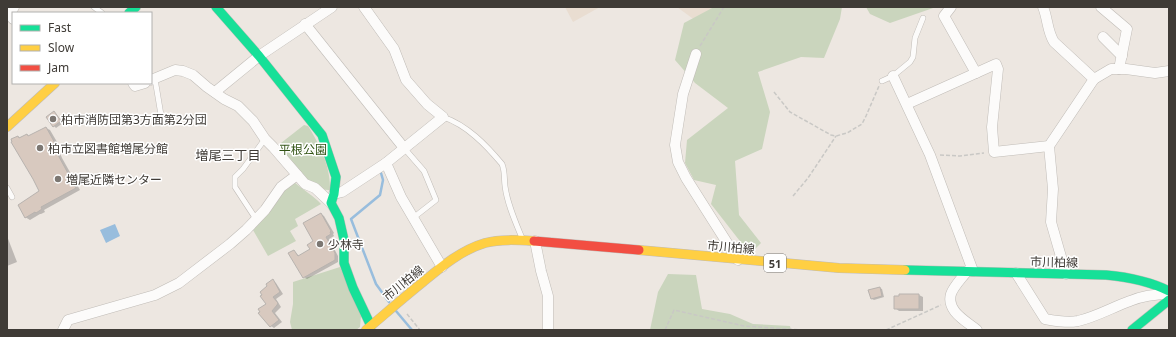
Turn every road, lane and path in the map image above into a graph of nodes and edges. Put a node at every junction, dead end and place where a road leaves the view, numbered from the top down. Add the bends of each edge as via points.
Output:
1 (216, 7) edge
2 (332, 7) edge
3 (364, 7) edge
4 (724, 7) edge
5 (952, 7) edge
6 (1043, 7) edge
7 (1101, 7) edge
8 (923, 18) dead end
9 (305, 24) junction
10 (1104, 37) dead end
11 (696, 54) joint
12 (260, 56) junction
13 (1122, 56) junction
14 (1120, 69) junction
15 (1169, 71) edge
16 (976, 73) junction
17 (893, 76) junction
18 (1094, 79) junction
19 (153, 80) edge
20 (882, 81) joint
21 (54, 84) edge
22 (215, 92) junction
23 (774, 92) dead end
24 (907, 104) junction
25 (443, 118) junction
26 (162, 121) dead end
27 (7, 127) edge
28 (836, 136) junction
29 (265, 139) junction
30 (1049, 146) junction
31 (404, 148) junction
32 (994, 152) junction
33 (930, 155) junction
34 (386, 163) junction
35 (297, 175) junction
36 (7, 188) edge
37 (793, 196) dead end
38 (12, 198) dead end
39 (332, 198) junction
40 (413, 218) junction
41 (256, 219) junction
42 (523, 240) junction
43 (535, 242) junction
44 (738, 260) junction
45 (442, 267) junction
46 (970, 271) junction
47 (1016, 272) junction
48 (1066, 274) junction
49 (1169, 291) edge
50 (1169, 294) edge
51 (1169, 300) edge
52 (950, 301) junction
53 (407, 314) dead end
54 (1066, 326) edge
55 (370, 329) edge
56 (63, 330) edge
57 (420, 330) edge
58 (548, 330) edge
59 (665, 330) edge
60 (802, 330) edge
61 (886, 330) edge
62 (977, 330) edge
63 (1132, 330) edge

1 - 12 main road
2 - 9 street
3 - 25 street via 394,49 406,80
4 - 11 path
5 - 16 street via 944,16
6 - 18 street via 1049,35
7 - 13 street via 1128,29
8 - 17 lane via 915,38 913,57
9 - 12 street
9 - 31 street
10 - 13 street
11 - 44 street via 682,94 675,146 678,162
12 - 22 street
12 - 39 main road via 322,136 336,177
13 - 14 street
14 - 15 street via 1155,73
14 - 18 street via 1111,69
16 - 24 street
16 - 32 street via 996,64 998,69 992,127
17 - 20 lane
17 - 24 street
18 - 30 street
19 - 22 street via 175,70 183,71 193,75
19 - 26 lane
20 - 28 path via 862,124
21 - 27 main road
22 - 29 street via 238,106
23 - 28 path via 790,112
24 - 33 street
25 - 31 street
25 - 42 lane via 478,138 502,164 507,197
28 - 37 path
29 - 35 street
29 - 41 lane via 235,177 235,187
30 - 32 street
30 - 48 street via 1053,189 1051,222
31 - 34 street
31 - 40 lane via 424,171 436,200
32 - 33 path via 960,156
33 - 46 street
34 - 39 street
34 - 40 street via 400,197
35 - 39 street via 305,184
35 - 41 street via 281,187
36 - 38 lane
39 - 55 main road via 344,240 344,263
40 - 45 street
41 - 56 street via 230,244 179,283 155,295 68,320
42 - 43 main road, 市川柏線 / 51
42 - 45 main road, 市川柏線 / 51 via 493,241 478,245
43 - 44 main road, 市川柏線 / 51
43 - 58 street via 548,296
44 - 46 main road, 市川柏線 / 51 via 839,268
45 - 55 main road, 市川柏線 / 51
46 - 47 main road, 市川柏線 / 51
46 - 52 street via 951,294
47 - 48 main road, 市川柏線 / 51
47 - 54 street via 1045,319
48 - 49 main road, 市川柏線 / 51 via 1124,276 1155,284
50 - 54 street via 1132,300
51 - 63 main road
52 - 61 path
52 - 62 street via 953,310
53 - 57 path
59 - 60 path via 674,310 744,326

